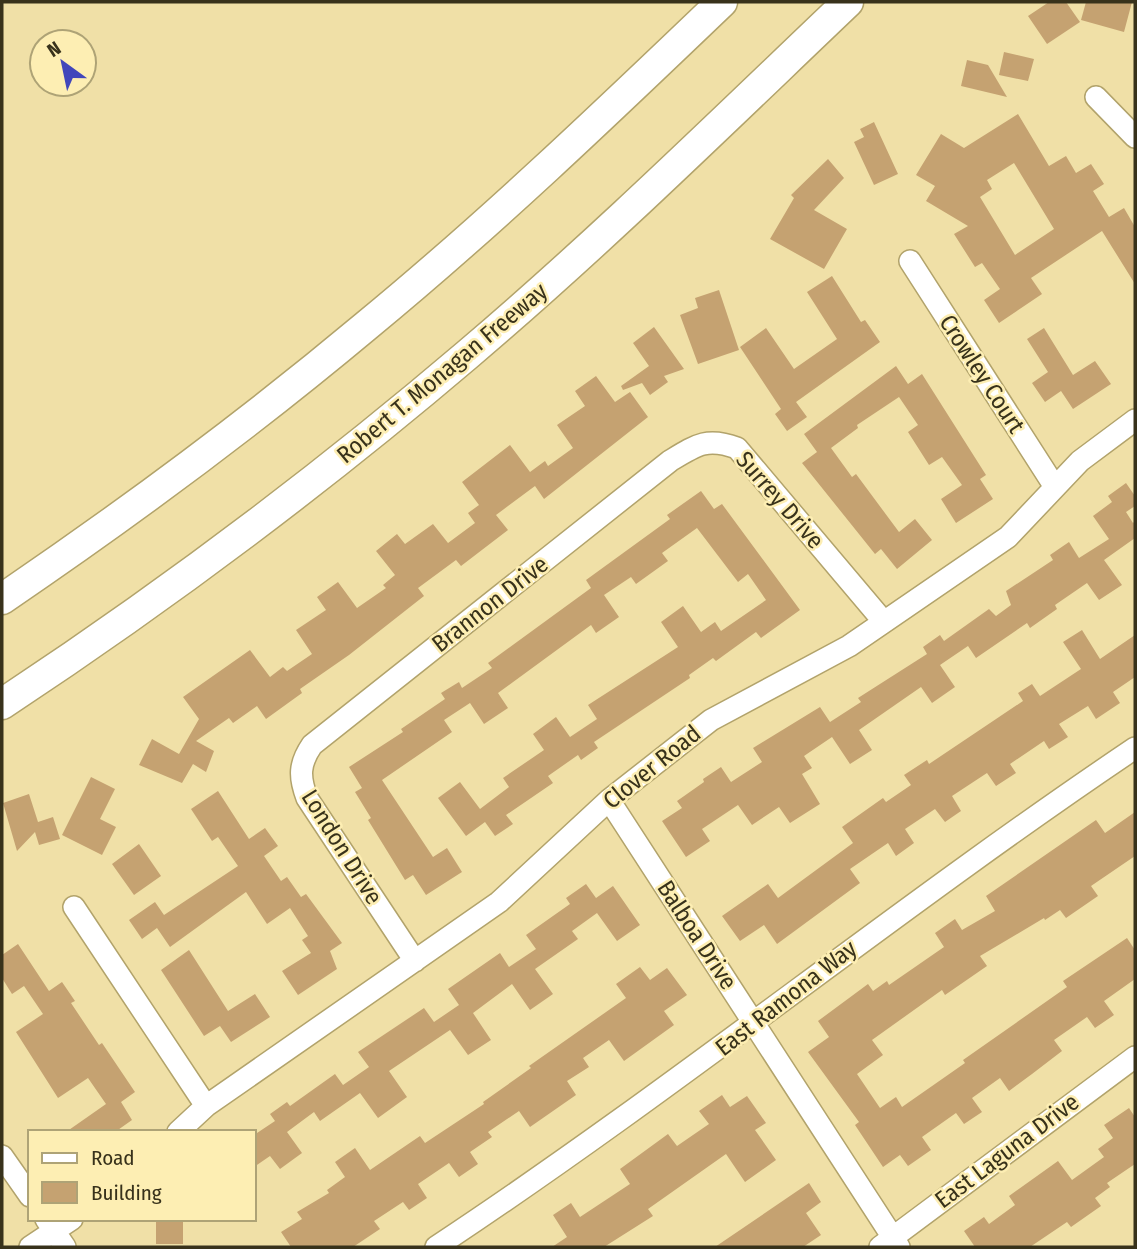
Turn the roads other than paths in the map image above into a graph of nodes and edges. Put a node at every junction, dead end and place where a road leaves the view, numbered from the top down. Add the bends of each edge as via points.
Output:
1 (722, 2) edge
2 (848, 2) edge
3 (1096, 97) dead end
4 (1135, 137) edge
5 (910, 261) dead end
6 (1135, 420) edge
7 (654, 474) joint
8 (1055, 487) junction
9 (2, 599) edge
10 (884, 622) junction
11 (2, 704) edge
12 (326, 733) joint
13 (1135, 748) edge
14 (609, 800) junction
15 (74, 907) dead end
16 (415, 961) junction
17 (755, 1023) junction
18 (1135, 1057) edge
19 (206, 1106) junction
20 (180, 1130) edge
21 (2, 1156) edge
22 (28, 1193) edge
23 (59, 1229) edge
24 (891, 1244) edge
25 (30, 1247) edge
26 (436, 1247) edge

1 - 9 highway via 545,169 366,326 219,443
2 - 11 highway, Robert T. Monagan Freeway via 587,248 400,411 193,572
3 - 4 street
5 - 8 street, Crowley Court
6 - 8 street, Clover Road via 1080,461
7 - 10 street, Surrey Drive via 696,445 719,442 737,448
7 - 12 street, Brannon Drive
8 - 10 street, Clover Road via 1008,537
10 - 14 street, Clover Road via 849,646 711,720
12 - 16 street, London Drive via 303,758 300,779 307,798
13 - 17 street, East Ramona Way via 987,849
14 - 16 street, Clover Road via 499,902
14 - 17 street, Balboa Drive
15 - 19 street
16 - 19 street, Clover Road
17 - 24 street, Balboa Drive
17 - 26 street, East Ramona Way
18 - 24 street, East Laguna Drive
19 - 20 street, Clover Road
21 - 22 street
23 - 25 street

